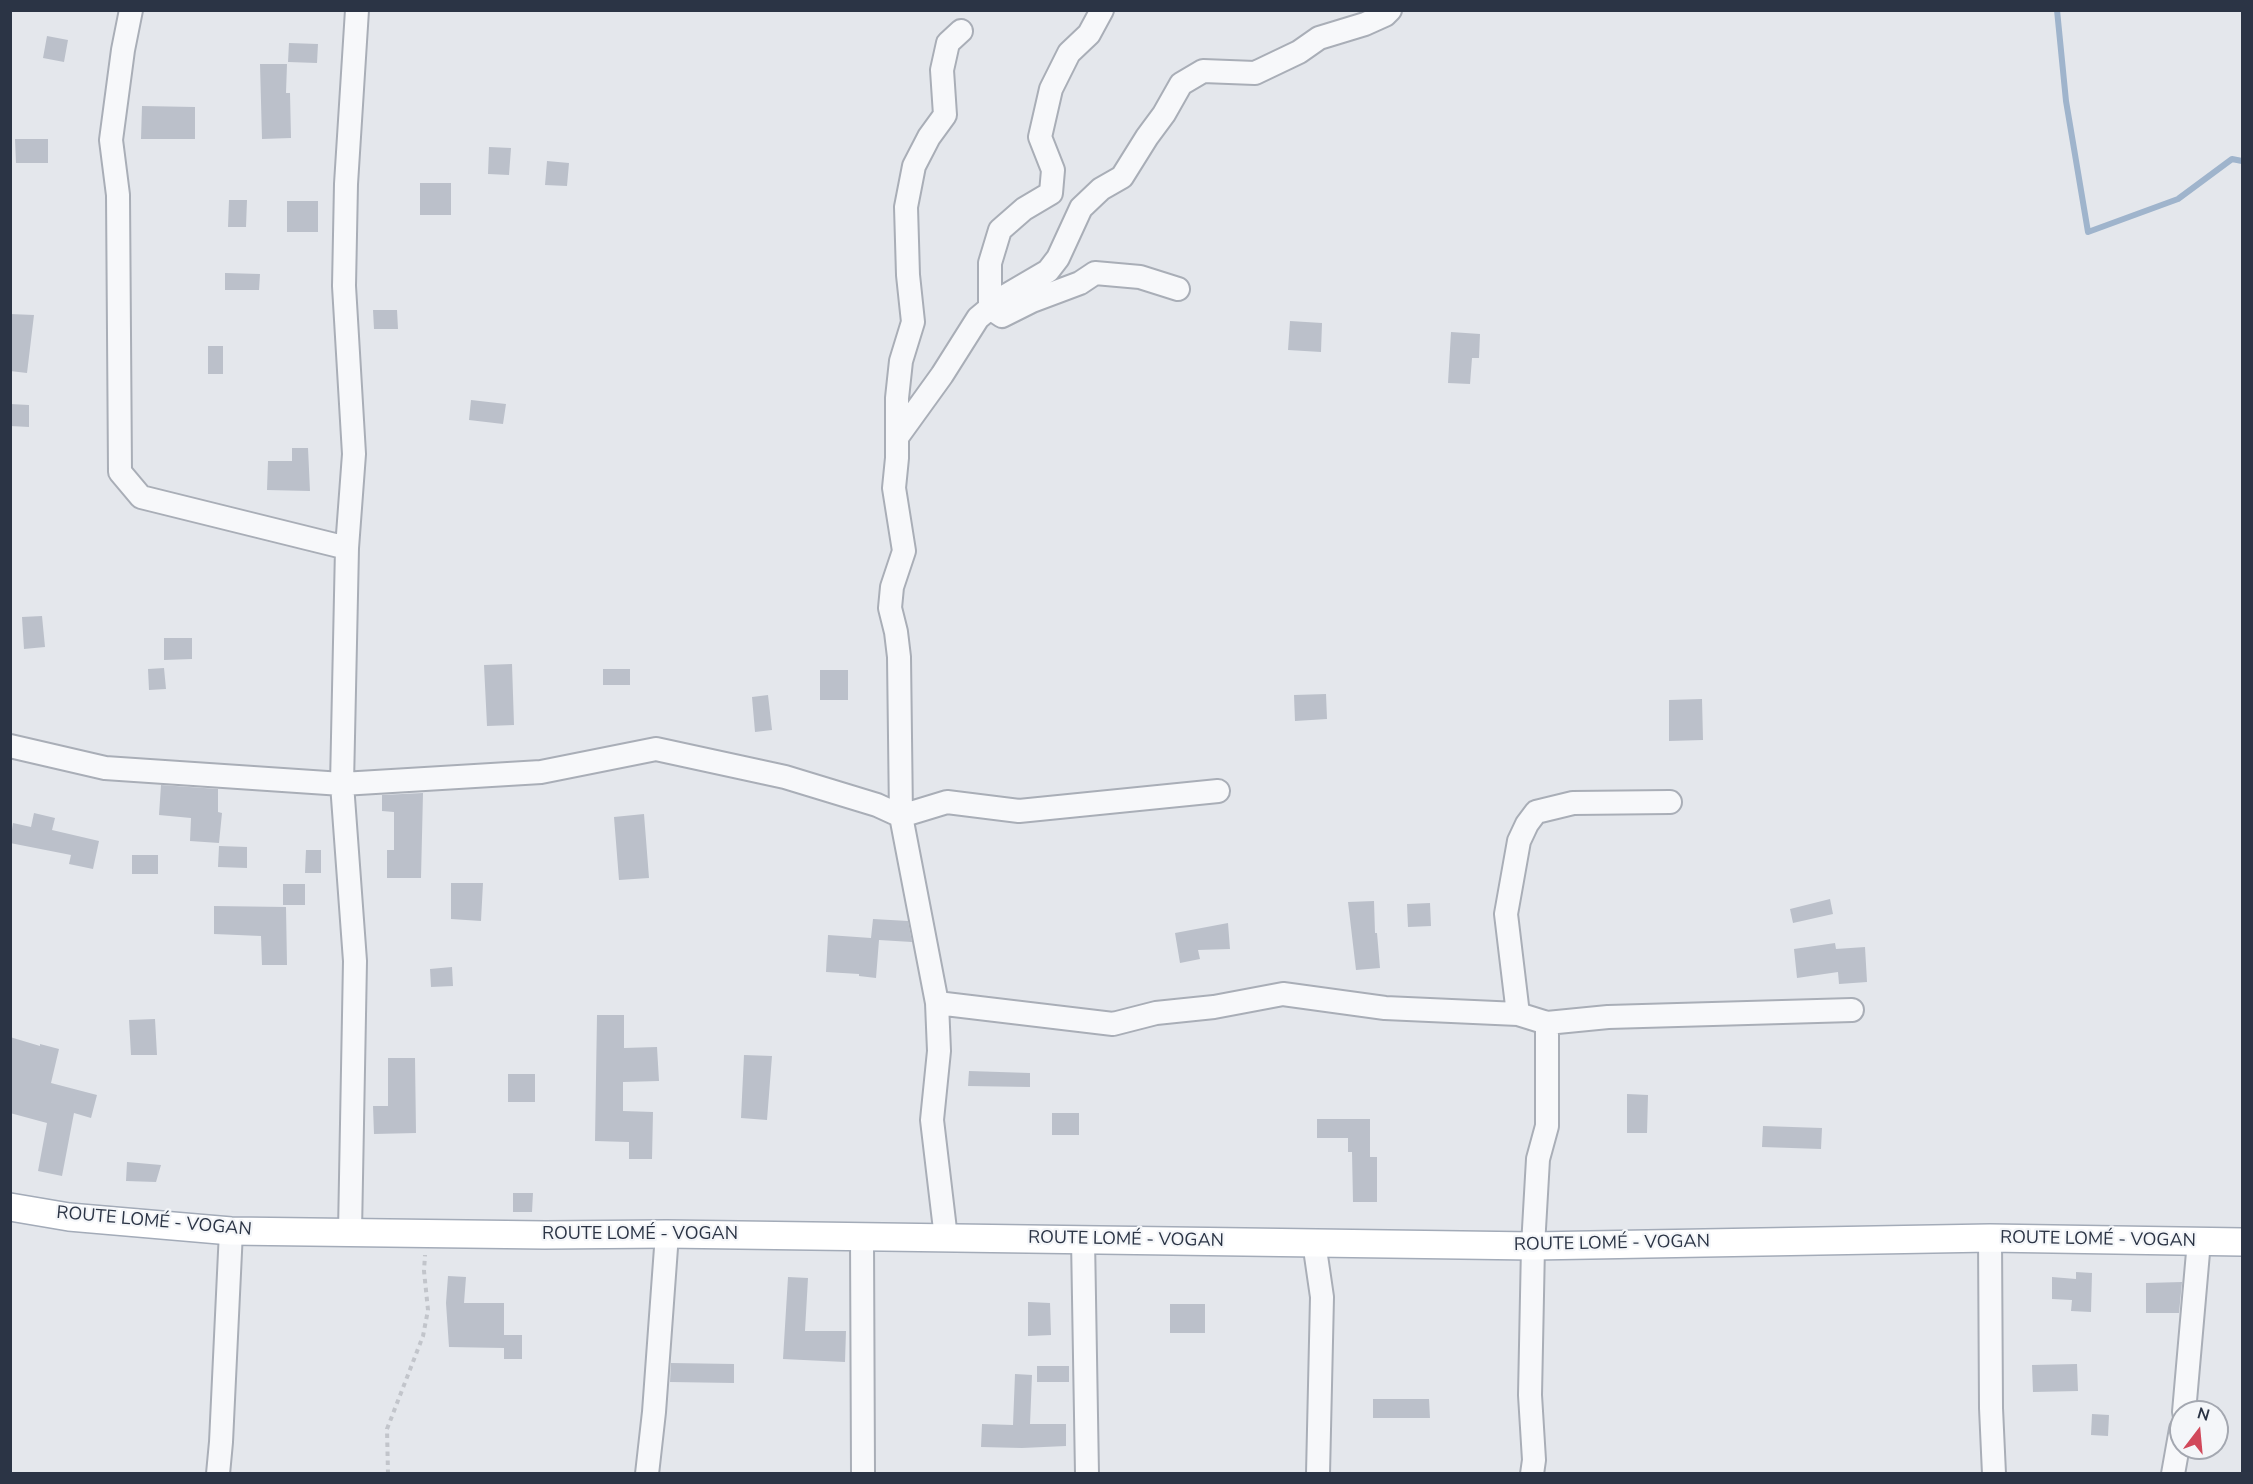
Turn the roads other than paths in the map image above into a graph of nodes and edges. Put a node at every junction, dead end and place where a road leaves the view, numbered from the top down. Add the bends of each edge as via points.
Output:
1 (131, 10) edge
2 (357, 10) edge
3 (1102, 10) edge
4 (1390, 10) edge
5 (960, 31) dead end
6 (1178, 290) dead end
7 (990, 308) junction
8 (898, 436) junction
9 (347, 548) junction
10 (10, 746) edge
11 (342, 784) junction
12 (1218, 791) dead end
13 (1670, 802) dead end
14 (901, 816) junction
15 (937, 1003) junction
16 (1852, 1010) dead end
17 (1518, 1014) junction
18 (1547, 1023) junction
19 (10, 1207) edge
20 (231, 1231) junction
21 (351, 1232) junction
22 (667, 1234) junction
23 (862, 1238) junction
24 (946, 1238) junction
25 (1990, 1238) junction
26 (1083, 1239) junction
27 (2199, 1241) junction
28 (1314, 1242) junction
29 (2242, 1242) edge
30 (1533, 1246) junction
31 (2185, 1400) edge
32 (218, 1473) edge
33 (647, 1473) edge
34 (863, 1473) edge
35 (1087, 1473) edge
36 (1318, 1473) edge
37 (1532, 1473) edge
38 (1994, 1473) edge

1 - 9 street via 111,140 118,195 120,472 141,497
2 - 9 street via 344,286 354,454
3 - 7 street via 1089,34 1069,53 1051,89 1040,137 1053,170 1051,193 1000,230 990,263
4 - 7 street via 1365,24 1319,38 1255,73 1203,71 1181,84 1122,177 1101,189 1081,208 1048,271
5 - 8 street via 948,43 942,70 945,115 914,166 906,207 913,322 901,361
6 - 7 street via 1140,277 1095,273 1002,316
7 - 8 street via 978,318
8 - 14 street via 894,488 904,551 892,587 890,608 899,657
9 - 11 street
10 - 11 street via 105,768
11 - 14 street via 541,772 656,749 785,777
11 - 21 street via 355,961
12 - 14 street via 1019,811 947,802
13 - 17 street via 1573,803 1536,812 1527,824 1519,841 1506,914
14 - 15 street
15 - 17 street via 1113,1024 1156,1013 1283,994 1385,1008
15 - 24 street via 939,1051 932,1120
16 - 18 street via 1608,1017
17 - 18 street
18 - 30 street via 1546,1126 1538,1159
19 - 20 main road, ROUTE LOMÉ - VOGAN via 69,1217
20 - 21 main road, ROUTE LOMÉ - VOGAN
20 - 32 street
21 - 22 main road, ROUTE LOMÉ - VOGAN
22 - 23 main road, ROUTE LOMÉ - VOGAN
22 - 33 street
23 - 24 main road, ROUTE LOMÉ - VOGAN
23 - 34 street
24 - 26 main road, ROUTE LOMÉ - VOGAN
25 - 27 main road, ROUTE LOMÉ - VOGAN
25 - 30 main road, ROUTE LOMÉ - VOGAN
25 - 38 street
26 - 28 main road, ROUTE LOMÉ - VOGAN
26 - 35 street
27 - 29 main road, ROUTE LOMÉ - VOGAN
27 - 31 street
28 - 30 main road, ROUTE LOMÉ - VOGAN
28 - 36 street via 1322,1297
30 - 37 street

